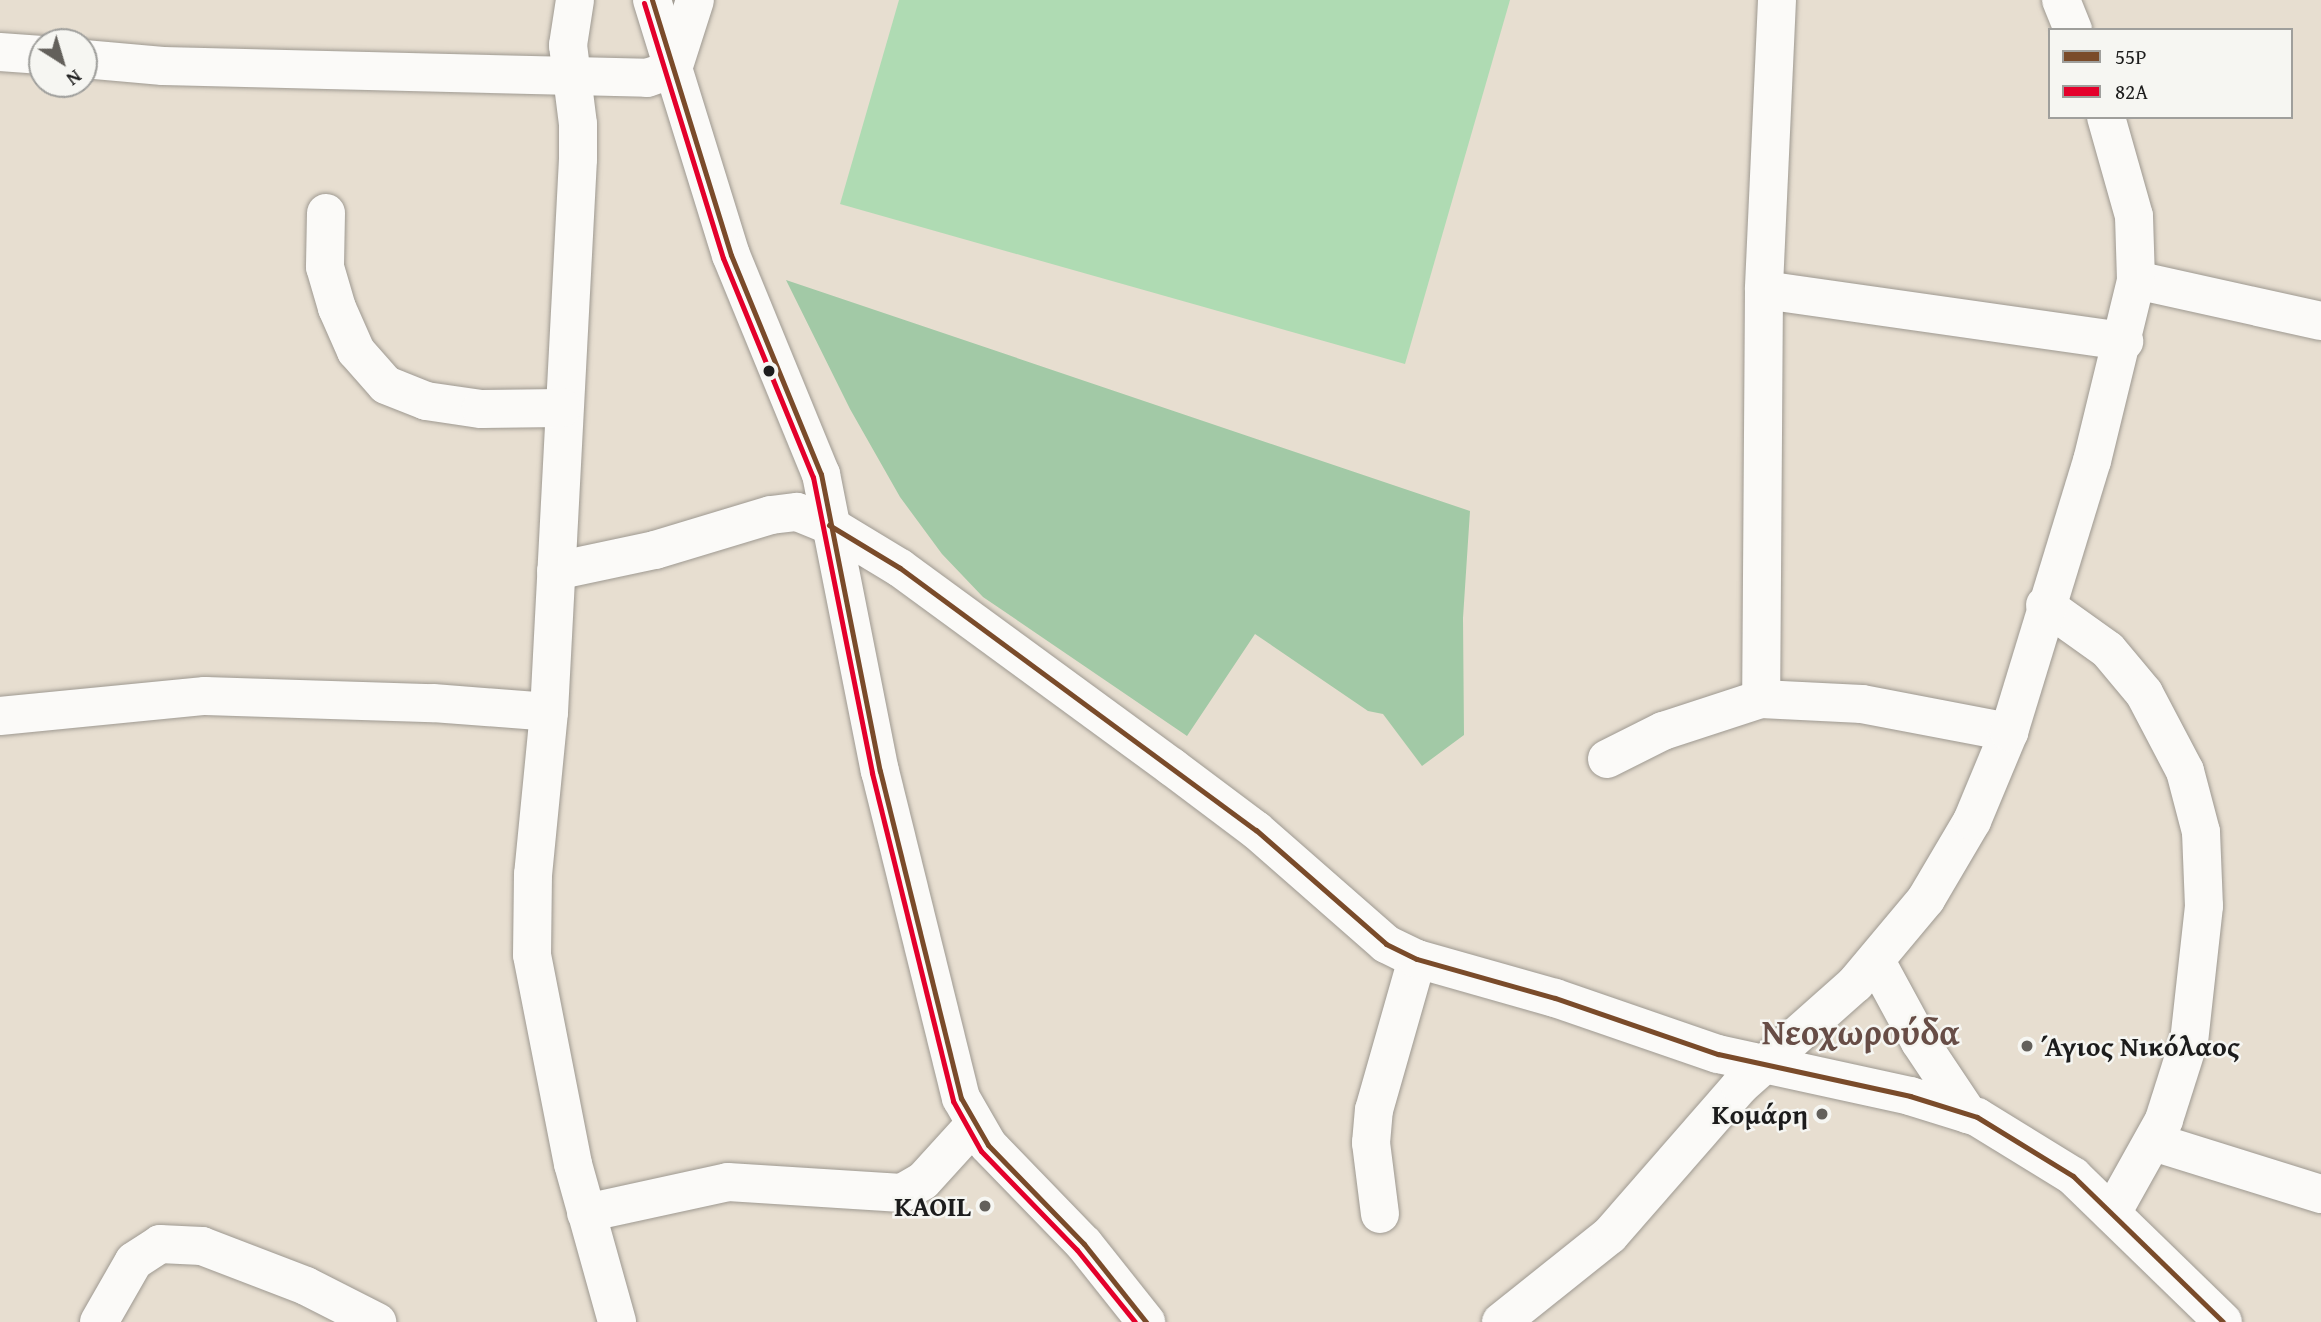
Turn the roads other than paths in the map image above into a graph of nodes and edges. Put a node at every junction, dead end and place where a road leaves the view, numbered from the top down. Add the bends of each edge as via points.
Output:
1 (575, 0) edge
2 (652, 0) edge
3 (695, 0) edge
4 (1777, 0) edge
5 (2061, 0) edge
6 (2072, 28) edge
7 (0, 52) edge
8 (28, 54) edge
9 (98, 60) edge
10 (673, 69) junction
11 (569, 79) junction
12 (2107, 119) edge
13 (326, 213) dead end
14 (2136, 280) junction
15 (1764, 290) junction
16 (2321, 321) edge
17 (2124, 341) junction
18 (562, 408) junction
19 (829, 525) junction
20 (556, 571) junction
21 (2045, 605) junction
22 (1761, 699) junction
23 (549, 712) junction
24 (0, 716) edge
25 (2009, 732) junction
26 (1606, 759) dead end
27 (1417, 959) junction
28 (1876, 961) junction
29 (1763, 1065) junction
30 (1968, 1114) junction
31 (974, 1125) junction
32 (2154, 1142) junction
33 (2321, 1194) edge
34 (586, 1213) junction
35 (2112, 1213) junction
36 (1380, 1214) dead end
37 (99, 1322) edge
38 (377, 1322) edge
39 (617, 1322) edge
40 (1146, 1322) edge
41 (1501, 1322) edge
42 (2223, 1322) edge

1 - 11 street via 568,45
2 - 10 street
3 - 10 street
4 - 15 street
5 - 6 street
7 - 8 street
9 - 11 street
10 - 11 street via 647,78
10 - 19 street via 757,326 814,453
11 - 18 street via 579,140
12 - 14 street via 2134,216
13 - 18 street via 325,267 337,308 356,351 386,385 426,401 481,409
14 - 16 street
14 - 17 street
15 - 17 street
15 - 22 street
17 - 21 street via 2092,461
18 - 20 street
19 - 20 street via 808,515 779,513 654,550
19 - 27 street via 900,568 1172,767 1256,830 1356,922
19 - 31 street via 907,892 961,1098
20 - 23 street
21 - 25 street
21 - 32 street via 2108,650 2144,693 2185,771 2201,832 2204,906 2196,1006 2174,1095
22 - 25 street via 1862,704
22 - 26 street via 1663,732
23 - 24 street via 433,703 205,696
23 - 34 street via 533,874 532,955 548,1055
25 - 28 street via 1972,821 1947,867
27 - 29 street
27 - 36 street via 1374,1110 1371,1143
28 - 29 street
28 - 30 street via 1920,1042
29 - 30 street via 1910,1096
29 - 41 street via 1633,1214
30 - 35 street via 2057,1164
31 - 34 street via 923,1181 902,1193 728,1182
31 - 40 street via 1084,1244
32 - 33 street
32 - 35 street
34 - 39 street
35 - 42 street
37 - 38 street via 134,1261 160,1244 212,1250 306,1286

